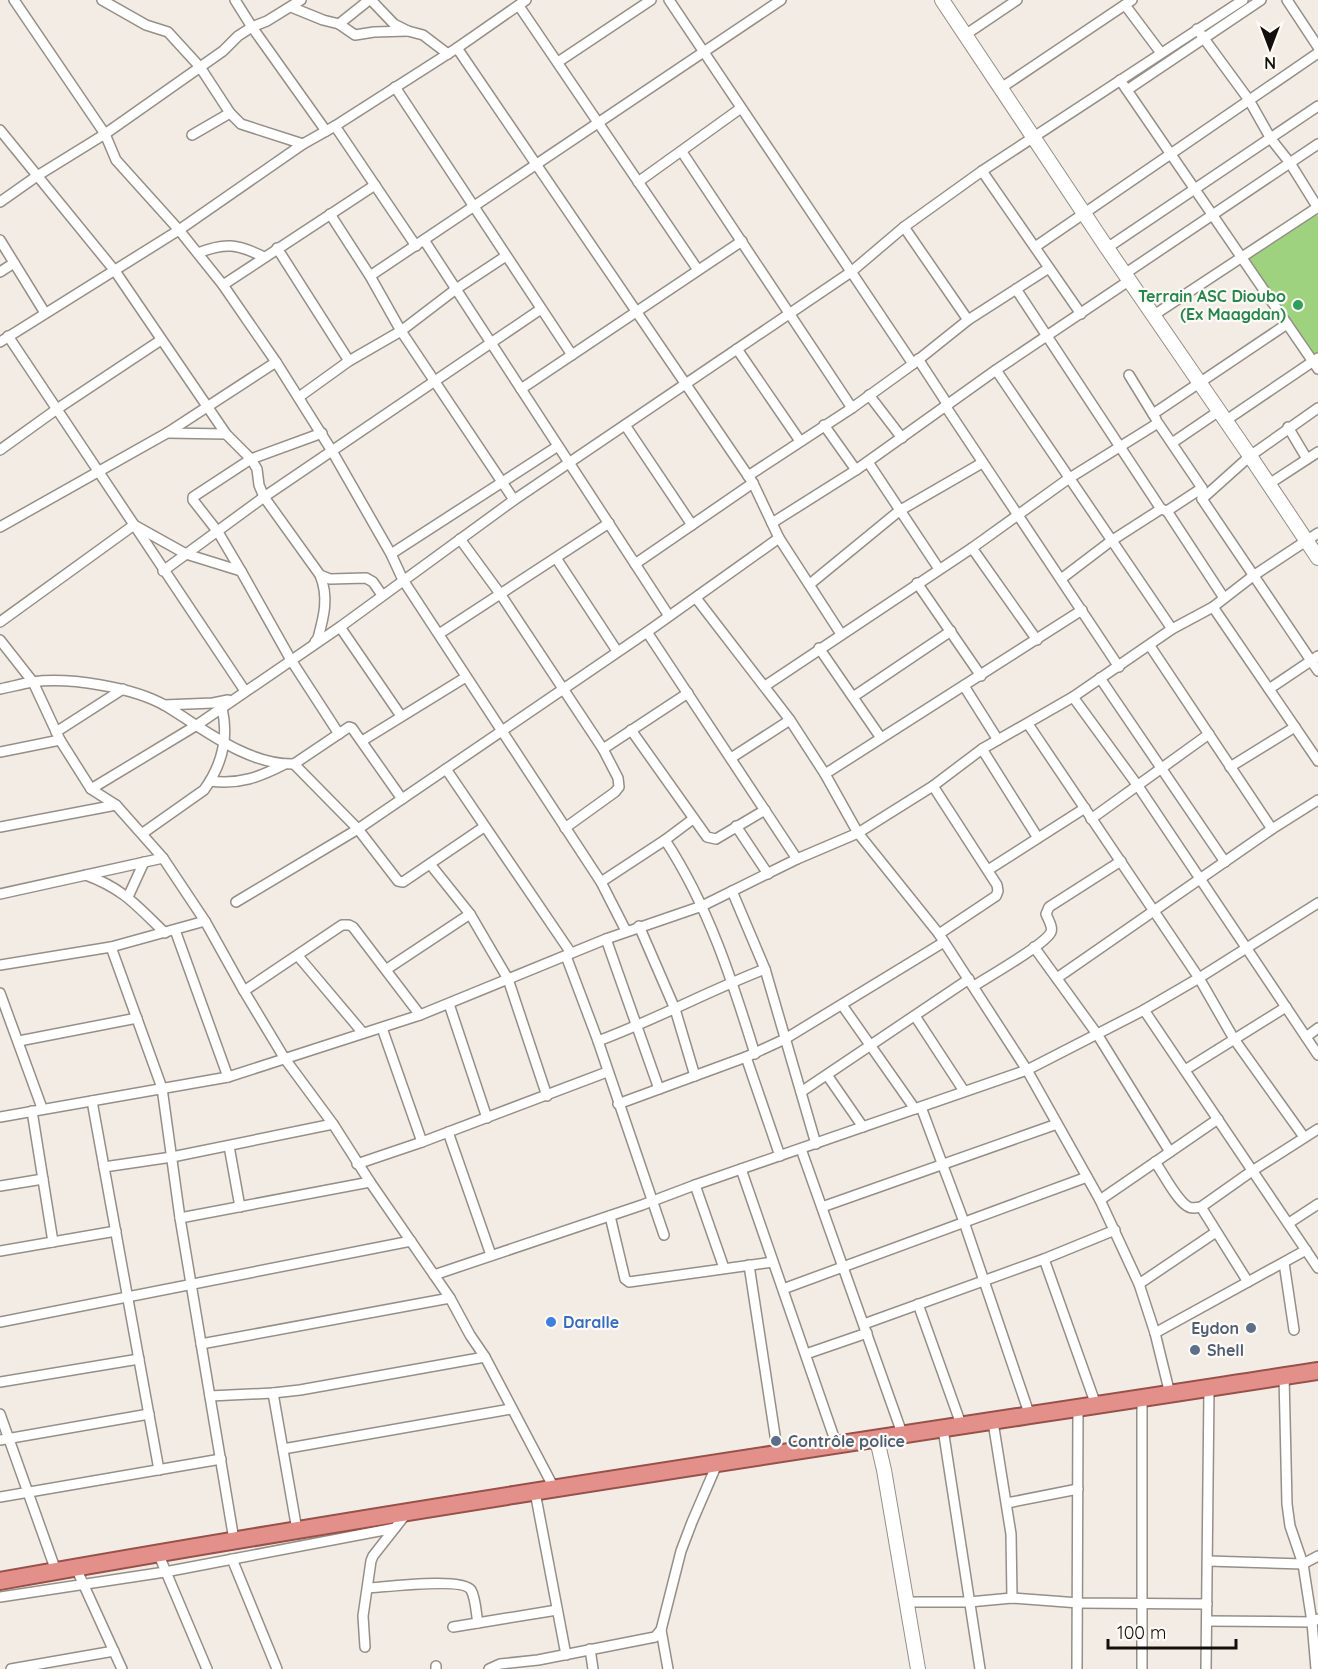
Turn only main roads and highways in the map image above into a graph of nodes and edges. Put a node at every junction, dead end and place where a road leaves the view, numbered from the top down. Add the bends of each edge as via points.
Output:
1 (942, 0) edge
2 (1312, 537) edge
3 (1318, 558) edge
4 (1318, 1371) edge
5 (877, 1440) junction
6 (0, 1581) edge
7 (918, 1669) edge

1 - 2 main road via 1222,416
2 - 3 main road
4 - 5 highway
5 - 6 highway via 554,1488
5 - 7 main road

